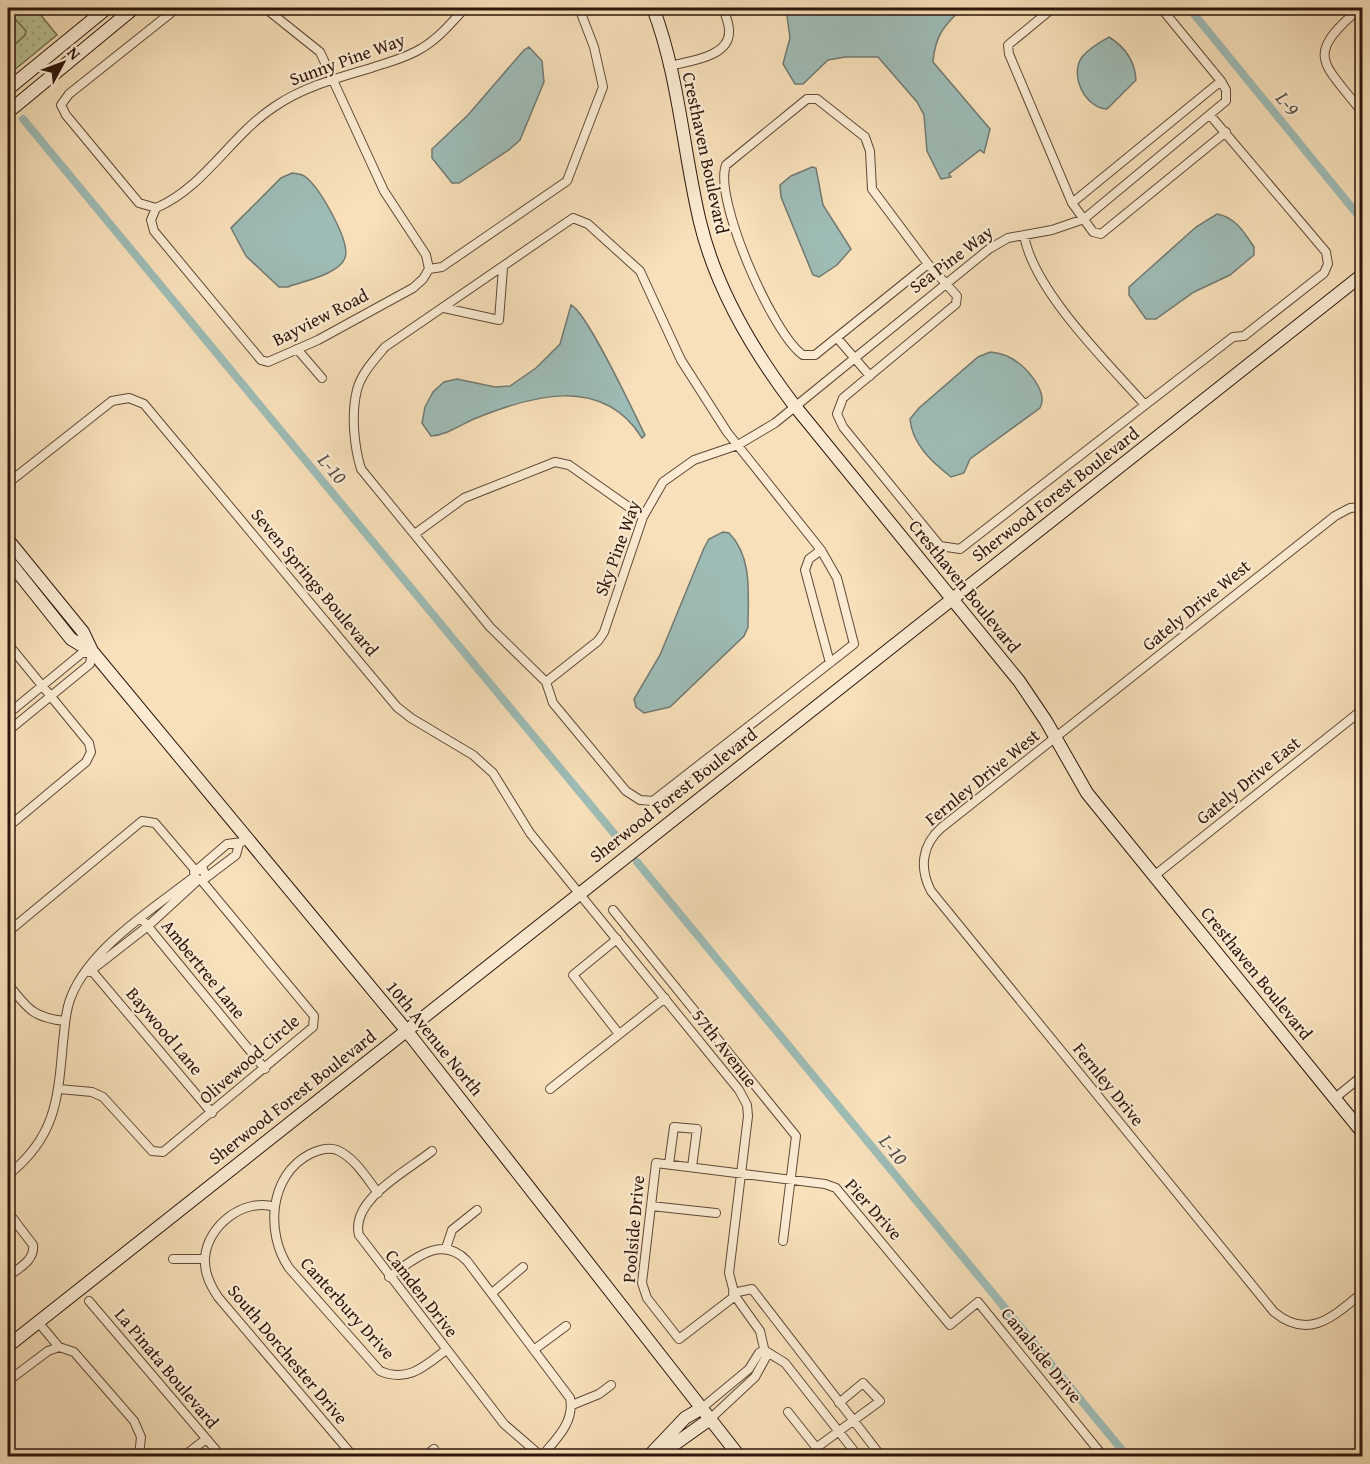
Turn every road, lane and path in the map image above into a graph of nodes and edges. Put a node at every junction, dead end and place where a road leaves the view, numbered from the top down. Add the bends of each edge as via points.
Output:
1 (107, 8) edge
2 (177, 8) edge
3 (265, 8) edge
4 (465, 8) edge
5 (579, 8) edge
6 (653, 8) edge
7 (723, 8) edge
8 (1053, 8) edge
9 (1161, 8) edge
10 (1360, 8) edge
11 (128, 10) edge
12 (670, 66) junction
13 (333, 79) junction
14 (1221, 81) junction
15 (8, 89) edge
16 (8, 112) edge
17 (1362, 112) edge
18 (1210, 115) junction
19 (1226, 132) junction
20 (1072, 203) junction
21 (156, 208) junction
22 (1084, 219) junction
23 (1024, 235) junction
24 (928, 264) junction
25 (503, 268) junction
26 (429, 269) junction
27 (1362, 275) edge
28 (946, 282) junction
29 (444, 308) junction
30 (838, 339) junction
31 (297, 349) junction
32 (853, 357) junction
33 (870, 376) junction
34 (322, 378) dead end
35 (794, 405) junction
36 (1145, 405) junction
37 (738, 445) junction
38 (8, 483) edge
39 (1362, 507) edge
40 (643, 517) junction
41 (416, 533) junction
42 (8, 540) edge
43 (821, 550) junction
44 (8, 560) edge
45 (952, 599) junction
46 (8, 644) edge
47 (92, 651) junction
48 (830, 663) junction
49 (546, 682) junction
50 (42, 686) junction
51 (50, 696) junction
52 (1362, 710) edge
53 (8, 714) edge
54 (8, 731) edge
55 (1055, 738) junction
56 (8, 827) edge
57 (243, 841) junction
58 (930, 841) joint
59 (199, 876) junction
60 (1154, 876) junction
61 (579, 893) junction
62 (613, 910) dead end
63 (141, 918) junction
64 (147, 926) junction
65 (8, 932) edge
66 (617, 939) junction
67 (92, 971) junction
68 (83, 975) junction
69 (8, 984) edge
70 (665, 998) junction
71 (65, 1022) junction
72 (406, 1030) junction
73 (620, 1034) junction
74 (265, 1069) junction
75 (1362, 1076) edge
76 (59, 1089) junction
77 (550, 1089) dead end
78 (1335, 1098) junction
79 (212, 1113) junction
80 (1362, 1132) edge
81 (432, 1151) dead end
82 (669, 1164) junction
83 (692, 1167) junction
84 (742, 1173) junction
85 (8, 1175) edge
86 (791, 1179) junction
87 (378, 1193) junction
88 (651, 1206) junction
89 (275, 1207) junction
90 (477, 1210) dead end
91 (8, 1212) edge
92 (716, 1213) dead end
93 (783, 1241) dead end
94 (446, 1248) junction
95 (173, 1259) dead end
96 (205, 1259) junction
97 (523, 1267) dead end
98 (8, 1277) edge
99 (389, 1277) junction
100 (492, 1293) junction
101 (1362, 1293) edge
102 (734, 1295) junction
103 (89, 1301) dead end
104 (38, 1322) junction
105 (950, 1325) joint
106 (566, 1326) dead end
107 (8, 1346) edge
108 (59, 1347) junction
109 (535, 1349) junction
110 (446, 1350) junction
111 (764, 1350) junction
112 (8, 1381) edge
113 (611, 1385) dead end
114 (839, 1402) junction
115 (572, 1405) junction
116 (702, 1408) junction
117 (788, 1412) dead end
118 (710, 1419) junction
119 (853, 1420) junction
120 (838, 1431) junction
121 (206, 1439) junction
122 (816, 1448) junction
123 (434, 1449) dead end
124 (139, 1456) edge
125 (184, 1456) edge
126 (220, 1456) edge
127 (353, 1456) edge
128 (425, 1456) edge
129 (542, 1456) edge
130 (649, 1456) edge
131 (658, 1456) edge
132 (739, 1456) edge
133 (823, 1456) edge
134 (858, 1456) edge
135 (881, 1456) edge
136 (1103, 1456) edge

1 - 15 street
2 - 21 street via 69,94 61,105 139,203
3 - 13 street via 320,52
4 - 13 street, Sunny Pine Way via 421,50
5 - 26 street via 594,46 603,87 567,181 442,267
6 - 12 street, Cresthaven Boulevard
7 - 12 street via 729,30 723,49
8 - 20 street via 1008,45
9 - 14 street
10 - 17 street via 1332,32 1324,53 1329,70
11 - 16 street
12 - 35 street, Cresthaven Boulevard via 700,224 710,255 743,329
13 - 21 street, Sunny Pine Way via 268,111 203,175
13 - 26 street via 384,191 426,255
14 - 18 street, Sea Pine Way via 1226,102
14 - 20 street
18 - 19 street
18 - 22 street, Sea Pine Way
19 - 22 street via 1101,234 1093,232
19 - 36 street via 1326,252 1328,264 1324,273 1244,336 1233,337
20 - 22 street
21 - 31 street, Bayview Road via 151,220 154,231 261,360 268,362
22 - 23 street, Sea Pine Way
23 - 28 street, Sea Pine Way via 1008,238 989,249
23 - 36 street via 1027,253 1064,312
24 - 28 street
24 - 30 street
24 - 30 street via 872,189 870,151 865,137 817,99 807,99 726,165 723,173 733,220 759,291 786,339 803,355 815,356
25 - 29 street
25 - 29 street via 499,320
25 - 37 street via 573,218 588,224 640,271 681,360
26 - 31 street, Bayview Road via 412,288
27 - 45 street, Sherwood Forest Boulevard
28 - 32 street, Sea Pine Way
28 - 33 street via 957,296 956,304
29 - 41 street via 385,347 369,366 357,390 356,453 361,469
30 - 32 street
31 - 34 street
32 - 33 street
32 - 35 street, Sea Pine Way
33 - 36 street via 843,398 837,414 940,546 950,549 960,549
35 - 37 street, Sky Pine Way via 775,423
35 - 45 street, Cresthaven Boulevard
37 - 40 street, Sky Pine Way via 694,459 667,477
37 - 43 street
38 - 61 street, Seven Springs Boulevard via 112,401 129,398 144,404 397,707 473,755 493,773 530,833
39 - 55 street, Gately Drive West via 1335,516
40 - 41 street via 569,465 555,462 464,498
40 - 49 street, Sky Pine Way via 604,632
41 - 49 street via 490,627
42 - 47 street, 10th Avenue North via 82,632
43 - 48 street via 809,559 804,570
43 - 48 street via 837,578 854,644
44 - 47 street, 10th Avenue North via 71,639
45 - 55 street, Cresthaven Boulevard via 1033,700
45 - 61 street, Sherwood Forest Boulevard
46 - 50 street
47 - 50 street via 82,653
47 - 51 street via 90,664
47 - 57 street, 10th Avenue North
48 - 49 street via 652,801 640,800 626,791 553,703
50 - 51 street
50 - 53 street
51 - 54 street
51 - 56 street via 89,743 90,758
52 - 60 street, Gately Drive East
55 - 58 street, Fernley Drive West via 941,828
55 - 60 street, Cresthaven Boulevard via 1087,793
57 - 59 street via 236,855
57 - 59 street via 227,844
57 - 72 street, 10th Avenue North
58 - 101 street, Fernley Drive via 923,863 931,891 1270,1308 1288,1322 1304,1325 1327,1320
59 - 63 street
59 - 64 street
59 - 65 street, Olivewood Circle via 155,823 142,821
59 - 74 street, Olivewood Circle via 314,1016 310,1032
60 - 78 street, Cresthaven Boulevard
61 - 66 street, 57th Avenue
61 - 72 street, Sherwood Forest Boulevard
62 - 86 street via 796,1136
63 - 64 street, Ambertree Lane
63 - 68 street
64 - 67 street
64 - 74 street, Ambertree Lane
66 - 70 street, 57th Avenue
66 - 73 street via 573,975
67 - 68 street
67 - 79 street, Baywood Lane
68 - 71 street via 71,996
69 - 71 street via 35,1014
70 - 73 street
70 - 84 street, 57th Avenue via 745,1100 748,1116
71 - 76 street
72 - 104 street, Sherwood Forest Boulevard
72 - 116 street, 10th Avenue North
73 - 77 street
74 - 79 street, Olivewood Circle
75 - 78 street
76 - 79 street, Olivewood Circle via 103,1097 157,1153 168,1149
76 - 85 street via 44,1136
78 - 80 street, Cresthaven Boulevard
81 - 87 street, Camden Drive
82 - 83 street, Poolside Drive
82 - 83 street via 674,1127 685,1128 697,1130
82 - 88 street, Poolside Drive via 656,1162
83 - 84 street, Poolside Drive
84 - 86 street, Pier Drive
84 - 102 street, 57th Avenue via 729,1273
86 - 93 street
86 - 105 street, Pier Drive via 825,1184 841,1192
87 - 89 street, Canterbury Drive via 353,1161 328,1149 308,1156 293,1168
87 - 99 street, Camden Drive via 362,1207 357,1230
88 - 92 street
88 - 102 street, Poolside Drive via 642,1289 679,1340
89 - 96 street via 253,1204 232,1215 216,1231
89 - 110 street, Canterbury Drive via 276,1240 285,1262 375,1368 392,1375 411,1374
90 - 94 street via 452,1230
91 - 98 street via 33,1245 33,1251 28,1261
94 - 99 street via 428,1251
94 - 100 street via 463,1256
95 - 96 street
96 - 127 street, South Dorchester Drive via 207,1276 218,1297
97 - 100 street
99 - 110 street, Camden Drive
100 - 109 street
102 - 111 street via 760,1331
102 - 114 street via 752,1289
103 - 121 street, La Pinata Boulevard
104 - 107 street, Sherwood Forest Boulevard
104 - 108 street
105 - 136 street, Canalside Drive via 978,1302
106 - 109 street
108 - 112 street via 41,1354
108 - 124 street via 74,1352 134,1421 141,1437
109 - 115 street via 565,1388
110 - 129 street, Camden Drive via 504,1424
111 - 116 street via 741,1376
111 - 118 street via 766,1357 760,1370
111 - 120 street via 781,1359
113 - 115 street
114 - 119 street
114 - 119 street via 863,1383 880,1401
115 - 129 street via 568,1423
116 - 118 street, 10th Avenue North
116 - 130 street via 685,1418
117 - 122 street
118 - 131 street
118 - 132 street, 10th Avenue North
119 - 120 street
119 - 135 street
120 - 122 street
120 - 134 street
121 - 125 street
121 - 126 street, La Pinata Boulevard
122 - 133 street
123 - 128 street

